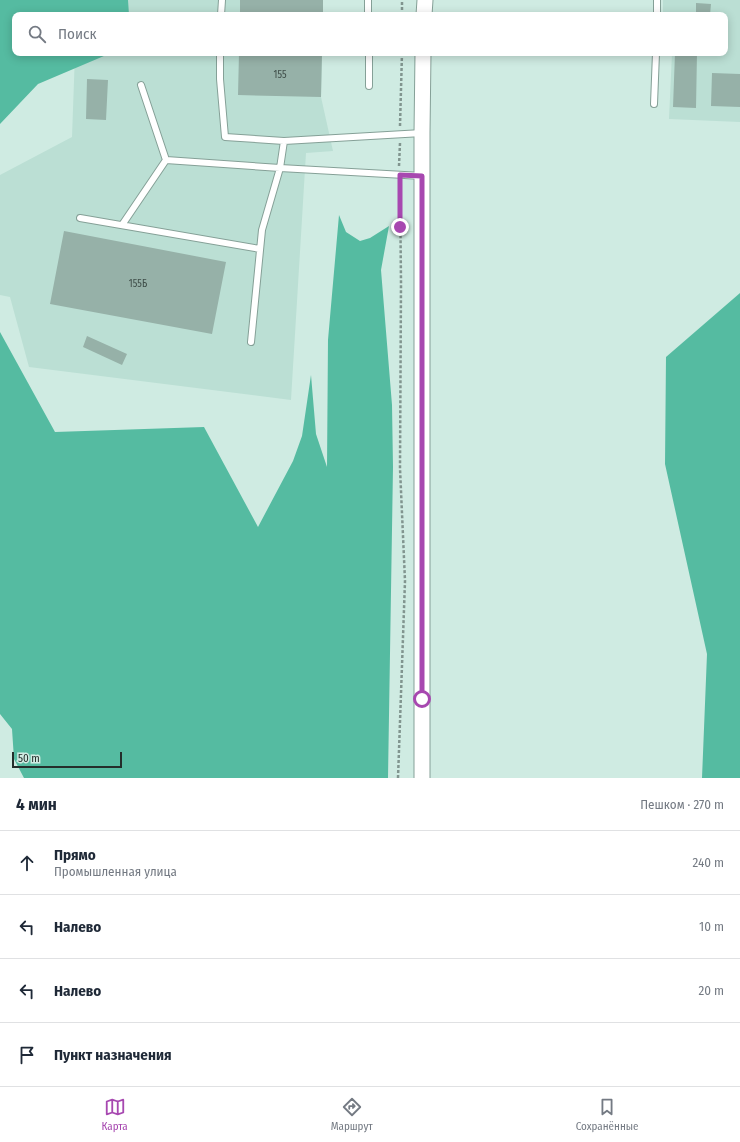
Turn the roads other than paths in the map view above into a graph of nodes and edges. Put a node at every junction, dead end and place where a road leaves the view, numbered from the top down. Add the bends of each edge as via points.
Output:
1 (222, 0) edge
2 (368, 0) edge
3 (425, 0) edge
4 (657, 0) edge
5 (222, 12) edge
6 (368, 12) edge
7 (424, 12) edge
8 (657, 12) edge
9 (220, 56) edge
10 (368, 56) edge
11 (423, 56) edge
12 (656, 56) edge
13 (141, 85) dead end
14 (369, 86) dead end
15 (654, 104) dead end
16 (422, 133) junction
17 (284, 141) junction
18 (166, 160) junction
19 (280, 168) junction
20 (422, 176) junction
21 (80, 218) dead end
22 (122, 225) junction
23 (260, 249) junction
24 (251, 342) dead end
25 (422, 778) edge

1 - 5 lane
2 - 6 lane
3 - 7 street
4 - 8 lane
9 - 17 lane via 225,137
10 - 14 lane
11 - 16 street
12 - 15 lane
13 - 18 lane
16 - 17 lane
16 - 20 street
17 - 19 lane
18 - 19 lane
18 - 22 lane
19 - 20 lane
19 - 23 lane via 262,230
20 - 25 street
21 - 22 lane
22 - 23 lane
23 - 24 lane

